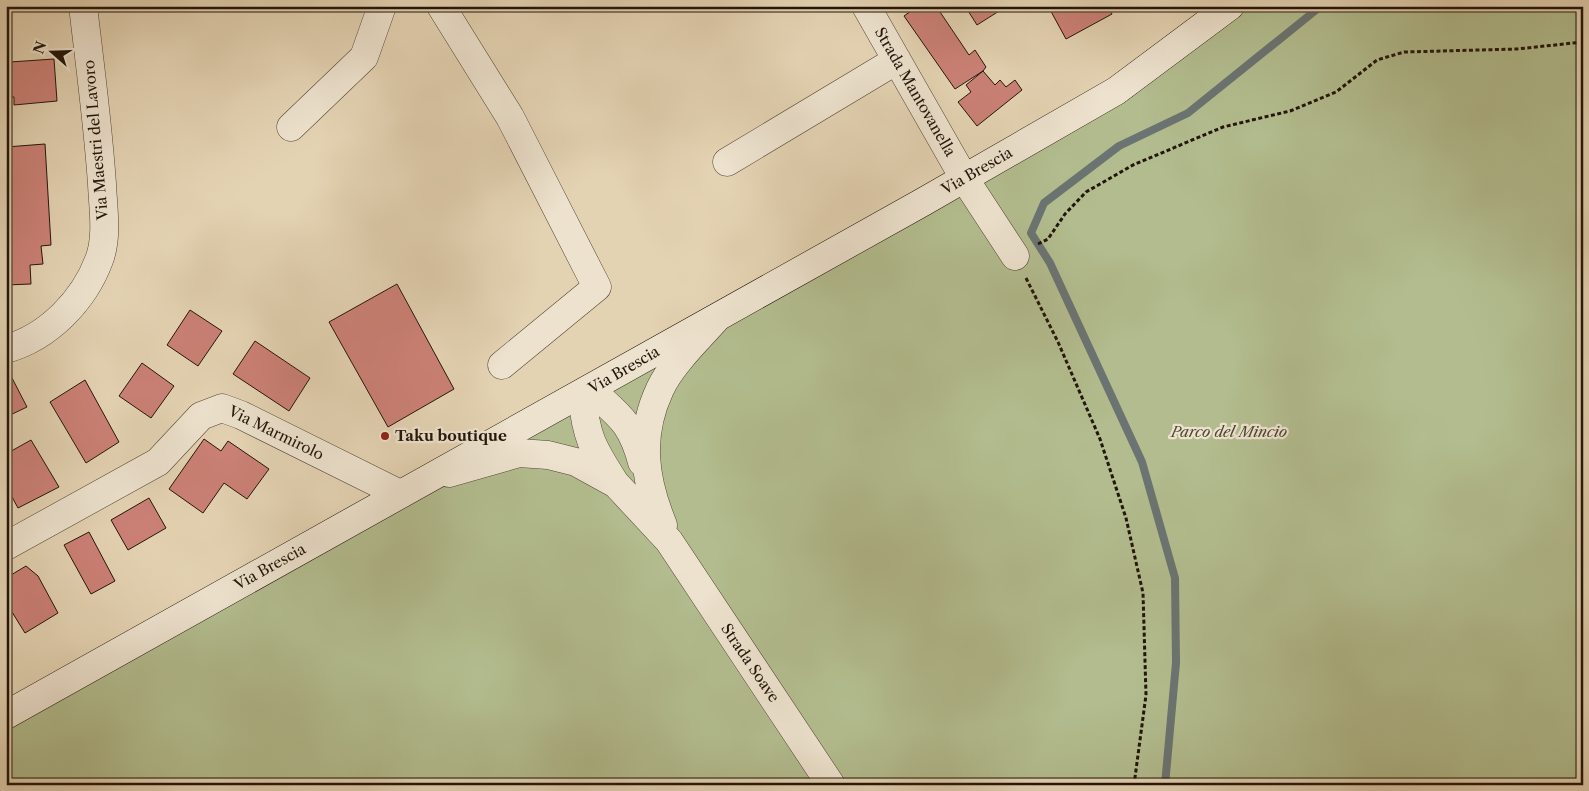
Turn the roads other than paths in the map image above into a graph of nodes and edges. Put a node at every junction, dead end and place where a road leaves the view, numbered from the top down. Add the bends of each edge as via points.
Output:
1 (83, 6) edge
2 (382, 6) edge
3 (441, 6) edge
4 (866, 6) edge
5 (1230, 6) edge
6 (897, 60) junction
7 (291, 127) dead end
8 (727, 162) dead end
9 (964, 178) junction
10 (1015, 256) road end
11 (721, 314) junction
12 (6, 349) edge
13 (502, 365) dead end
14 (586, 392) junction
15 (646, 473) junction
16 (436, 476) junction
17 (616, 484) junction
18 (400, 494) junction
19 (669, 541) junction
20 (6, 546) edge
21 (6, 715) edge
22 (832, 785) edge

1 - 12 street, Via Maestri del Lavoro via 100,157 104,222 100,259 77,302 44,332
2 - 7 street via 364,57
3 - 13 street via 510,117 597,287
4 - 6 street, Strada Mantovanella
5 - 9 street, Via Brescia via 1116,90
6 - 8 street
6 - 9 street, Strada Mantovanella
9 - 10 street, Strada Mantovanella
9 - 11 street, Via Brescia
11 - 14 street, Via Brescia
11 - 15 street via 660,388 648,427
14 - 15 street via 622,417 637,442
14 - 16 street, Via Brescia
14 - 17 street via 585,426 593,448
15 - 19 street via 651,497
16 - 17 street via 519,453 548,455 576,462
16 - 18 street, Via Brescia
17 - 19 street
18 - 20 street, Via Marmirolo via 222,408 202,416 158,462
18 - 21 street, Via Brescia
19 - 22 street, Strada Soave

